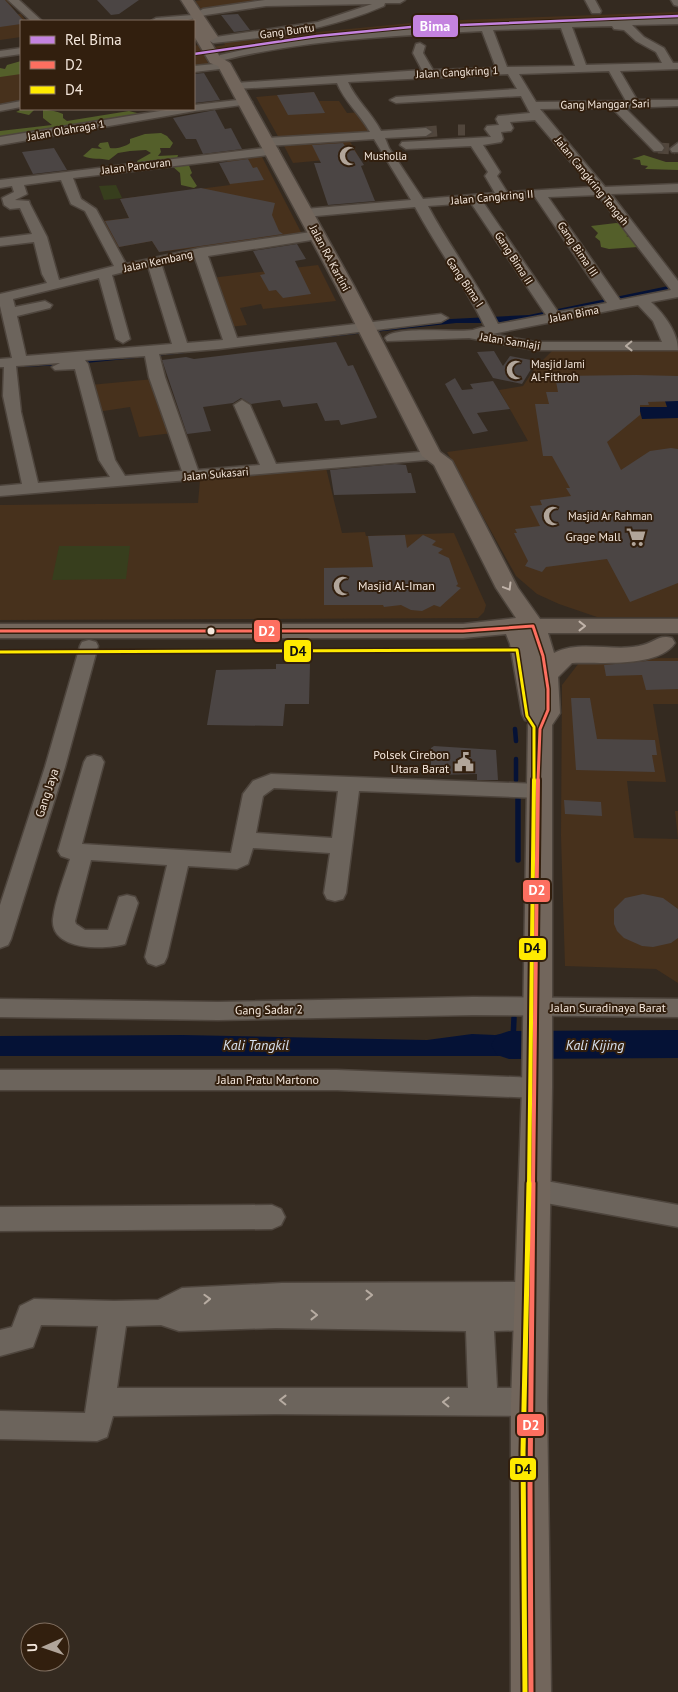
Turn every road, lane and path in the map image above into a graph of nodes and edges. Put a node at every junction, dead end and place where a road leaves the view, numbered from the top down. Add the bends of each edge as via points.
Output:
1 (13, 0) edge
2 (178, 0) edge
3 (187, 0) edge
4 (375, 0) edge
5 (387, 0) edge
6 (400, 0) edge
7 (590, 0) edge
8 (316, 1) edge
9 (543, 13) dead end
10 (570, 15) junction
11 (36, 20) edge
12 (192, 20) edge
13 (678, 21) edge
14 (615, 22) junction
15 (195, 23) edge
16 (195, 25) edge
17 (320, 26) junction
18 (486, 26) junction
19 (20, 40) edge
20 (213, 40) junction
21 (0, 43) edge
22 (420, 46) dead end
23 (20, 51) edge
24 (0, 54) edge
25 (224, 62) junction
26 (675, 67) edge
27 (582, 68) junction
28 (613, 68) junction
29 (195, 69) edge
30 (506, 69) junction
31 (429, 73) junction
32 (341, 78) junction
33 (236, 86) junction
34 (523, 92) junction
35 (396, 100) dead end
36 (246, 102) junction
37 (678, 103) edge
38 (20, 104) edge
39 (615, 104) junction
40 (633, 104) junction
41 (0, 108) edge
42 (195, 109) edge
43 (407, 109) dead end
44 (174, 110) edge
45 (535, 111) junction
46 (137, 112) edge
47 (365, 112) junction
48 (494, 129) junction
49 (465, 130) tunnel mouth
50 (426, 132) tunnel mouth
51 (378, 135) junction
52 (0, 141) edge
53 (474, 141) junction
54 (270, 147) junction
55 (385, 148) junction
56 (658, 148) tunnel mouth
57 (65, 176) junction
58 (17, 182) junction
59 (0, 184) edge
60 (678, 188) edge
61 (602, 191) junction
62 (539, 193) junction
63 (503, 195) junction
64 (474, 198) junction
65 (4, 199) edge
66 (419, 202) junction
67 (306, 213) junction
68 (318, 236) junction
69 (40, 237) junction
70 (0, 242) edge
71 (200, 252) junction
72 (153, 261) junction
73 (122, 268) junction
74 (104, 273) junction
75 (48, 286) junction
76 (677, 289) edge
77 (3, 297) edge
78 (640, 300) junction
79 (614, 302) junction
80 (9, 313) junction
81 (552, 314) junction
82 (442, 318) dead end
83 (525, 323) junction
84 (492, 324) junction
85 (370, 333) junction
86 (469, 334) junction
87 (124, 339) dead end
88 (223, 346) junction
89 (674, 346) edge
90 (538, 347) junction
91 (182, 348) junction
92 (151, 354) junction
93 (80, 361) junction
94 (18, 365) edge
95 (242, 405) dead end
96 (432, 456) junction
97 (270, 469) junction
98 (192, 476) junction
99 (121, 482) junction
100 (31, 490) junction
101 (0, 491) edge
102 (0, 631) edge
103 (528, 635) junction
104 (673, 637) edge
105 (0, 646) edge
106 (88, 646) junction
107 (546, 676) junction
108 (540, 725) junction
109 (94, 762) dead end
110 (349, 786) junction
111 (539, 791) junction
112 (244, 840) junction
113 (341, 846) junction
114 (82, 852) junction
115 (180, 859) junction
116 (335, 893) dead end
117 (127, 903) dead end
118 (0, 939) edge
119 (156, 957) dead end
120 (0, 1008) edge
121 (678, 1008) edge
122 (538, 1011) junction
123 (0, 1080) edge
124 (537, 1085) junction
125 (535, 1190) junction
126 (678, 1216) edge
127 (272, 1217) dead end
128 (0, 1219) edge
129 (532, 1306) junction
130 (479, 1307) junction
131 (114, 1314) junction
132 (0, 1343) edge
133 (101, 1402) junction
134 (483, 1402) junction
135 (530, 1402) junction
136 (0, 1425) edge
137 (531, 1692) edge

1 - 11 street
2 - 12 main road, Jalan RA Kartini
3 - 12 main road, Jalan RA Kartini
4 - 5 street
4 - 8 street
5 - 6 street
5 - 17 street, Gang Buntu
7 - 10 street via 601,11
8 - 12 street via 203,12
9 - 17 street via 341,28
10 - 14 street
10 - 18 street
10 - 27 street
13 - 14 street
14 - 26 street via 660,50
15 - 20 main road, Jalan RA Kartini
16 - 25 main road, Jalan RA Kartini via 215,60
17 - 20 street, Gang Buntu
18 - 25 street via 260,48
18 - 30 street, Jalan Cangkring Tengah
19 - 21 street
20 - 25 main road, Jalan RA Kartini
22 - 31 street via 418,53
23 - 24 street
25 - 29 street
25 - 33 main road, Jalan RA Kartini
26 - 28 street, Jalan Cangkring 1
27 - 28 street, Jalan Cangkring 1
27 - 30 street, Jalan Cangkring 1
28 - 40 street
30 - 31 street, Jalan Cangkring 1
30 - 34 street, Jalan Cangkring Tengah
31 - 32 street, Jalan Cangkring 1 via 378,71
32 - 33 street, Jalan Cangkring 1
32 - 47 street, Gang Bima I via 347,93
33 - 36 main road, Jalan RA Kartini
34 - 35 street
34 - 45 street, Jalan Cangkring Tengah
36 - 42 street, Jalan Olahraga 1
36 - 54 main road, Jalan RA Kartini
37 - 40 street, Gang Manggar Sari
38 - 41 street
39 - 40 street, Gang Manggar Sari
39 - 45 street, Gang Manggar Sari
39 - 56 street
43 - 47 street
44 - 46 street, Jalan Olahraga 1
45 - 48 street, Gang Manggar Sari via 502,119 507,128
45 - 61 street, Jalan Cangkring Tengah
46 - 52 street, Jalan Olahraga 1
47 - 51 street, Gang Bima I
48 - 49 street
48 - 53 street via 497,139 494,141
50 - 51 street, Jalan Pancuran
51 - 54 street, Jalan Pancuran
51 - 55 street, Gang Bima I
53 - 55 street
53 - 63 street via 494,172 491,176
54 - 57 street, Jalan Pancuran
54 - 67 main road, Jalan RA Kartini
55 - 66 street, Gang Bima I
57 - 58 street, Jalan Pancuran
57 - 73 street via 76,201 90,209
58 - 59 street, Jalan Pancuran
58 - 65 street via 21,194
60 - 61 street, Jalan Cangkring II
61 - 62 street, Jalan Cangkring II
61 - 76 street, Jalan Cangkring Tengah
62 - 63 street, Jalan Cangkring II
62 - 79 street, Gang Bima III
63 - 64 street, Jalan Cangkring II
64 - 66 street, Jalan Cangkring II
64 - 81 street, Gang Bima II
65 - 69 street via 10,205 24,204
66 - 67 street, Jalan Cangkring II
66 - 84 street, Gang Bima I
67 - 68 main road, Jalan RA Kartini
68 - 71 street, Jalan Kembang
68 - 85 main road, Jalan RA Kartini
69 - 70 street
69 - 75 street via 50,274
71 - 72 street, Jalan Kembang
71 - 88 street
72 - 73 street, Jalan Kembang
72 - 91 street
73 - 74 street, Jalan Kembang
74 - 75 street, Jalan Kembang
74 - 87 street
75 - 77 street, Jalan Kembang
75 - 80 street via 46,312
76 - 78 street, Jalan Bima
77 - 80 street
78 - 79 street, Jalan Bima
78 - 89 street via 660,319
79 - 81 street, Jalan Bima
80 - 94 street
81 - 83 street, Jalan Bima
82 - 85 street
83 - 84 street, Jalan Bima
83 - 90 street
84 - 86 street, Jalan Bima
85 - 86 street, Jalan Samiaji
85 - 88 street
85 - 96 main road, Jalan RA Kartini
86 - 90 street, Jalan Samiaji
88 - 91 street
88 - 92 street
89 -> 90 street, Jalan Samiaji
91 - 92 street
92 - 93 street
92 - 98 street
93 - 94 street
93 - 99 street via 107,460
94 - 100 street via 9,377
95 - 97 street
96 - 97 street, Jalan Sukasari
96 - 103 main road, Jalan RA Kartini via 429,463 492,588
97 - 98 street, Jalan Sukasari
98 - 99 street, Jalan Sukasari
99 - 100 street, Jalan Sukasari
100 - 101 street, Jalan Sukasari
102 - 103 main road via 463,631
103 - 104 main road
103 - 106 main road via 425,646
103 - 107 main road
103 - 108 main road via 533,714
104 - 107 main road via 642,653 567,656
105 - 106 main road
106 - 118 street, Gang Jaya via 55,767
107 - 108 main road via 548,712
108 - 111 main road
109 - 114 street via 69,851
110 - 111 street
110 - 112 street via 271,781 260,786 253,794
110 - 113 street
111 - 122 main road
112 - 113 street
112 - 115 street via 240,859 233,862
113 - 116 street
114 - 115 street
114 - 117 street via 64,928 79,937 117,938
115 - 119 street
120 - 122 street, Gang Sadar 2 via 218,1011 473,1006
121 - 122 street, Jalan Suradinaya Barat
122 - 124 main road
123 - 124 street, Jalan Pratu Martono via 337,1080
124 - 125 main road
125 - 126 street
125 - 129 main road
127 - 128 street
129 - 130 street
129 - 135 main road
131 -> 130 street via 162,1312 179,1318 279,1305
130 - 134 street
131 - 132 street via 34,1312 30,1315 23,1338
131 - 133 street
134 -> 133 street
133 - 136 street via 97,1428
134 - 135 street
135 - 137 main road

